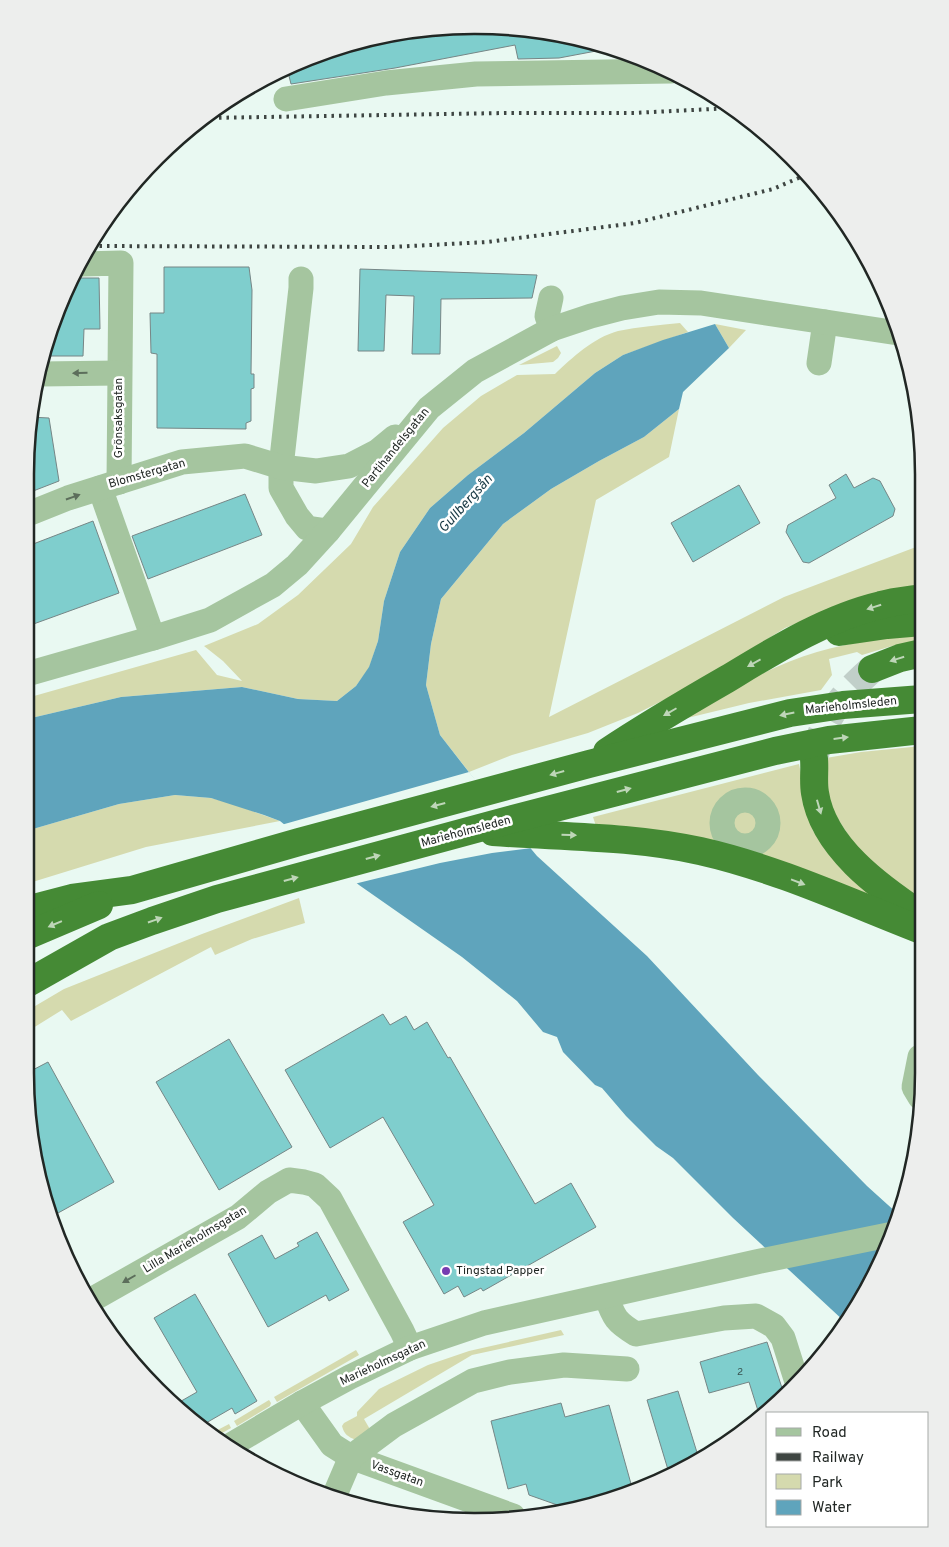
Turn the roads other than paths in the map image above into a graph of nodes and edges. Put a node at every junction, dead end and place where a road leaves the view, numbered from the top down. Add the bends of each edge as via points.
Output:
1 (650, 70) edge
2 (286, 99) dead end
3 (88, 264) edge
4 (301, 284) dead end
5 (551, 298) dead end
6 (825, 322) junction
7 (552, 329) junction
8 (892, 332) edge
9 (819, 363) dead end
10 (119, 372) junction
11 (46, 374) edge
12 (429, 408) junction
13 (280, 467) junction
14 (109, 485) junction
15 (34, 512) edge
16 (328, 530) junction
17 (915, 599) edge
18 (915, 623) edge
19 (153, 638) junction
20 (796, 640) junction
21 (915, 655) edge
22 (872, 669) tunnel mouth
23 (34, 672) edge
24 (915, 699) edge
25 (915, 731) edge
26 (814, 759) tunnel mouth
27 (589, 764) junction
28 (514, 827) junction
29 (132, 890) junction
30 (34, 908) edge
31 (915, 911) edge
32 (915, 928) edge
33 (34, 933) edge
34 (109, 937) junction
35 (34, 950) edge
36 (34, 979) edge
37 (884, 1236) edge
38 (606, 1296) junction
39 (96, 1297) edge
40 (410, 1348) junction
41 (627, 1369) dead end
42 (795, 1375) edge
43 (302, 1404) junction
44 (235, 1442) edge
45 (351, 1457) junction
46 (336, 1491) edge
47 (502, 1512) edge

1 - 2 street via 476,74 386,83
3 - 10 street via 121,263
4 - 13 street
5 - 7 street via 547,316
6 - 7 street, Partihandelsgatan via 701,303 659,302 622,308
6 - 8 street, Partihandelsgatan
6 - 9 street
7 - 12 street, Partihandelsgatan via 475,371
10 -> 11 street, Grönsaksgatan
10 - 14 street, Grönsaksgatan
12 - 13 street, Blomstergatan via 378,451 349,466 316,471
12 - 16 street, Partihandelsgatan
13 - 14 street, Blomstergatan via 244,456 182,462
13 - 16 street via 281,488 297,516 307,528
15 -> 14 street, Blomstergatan
14 - 19 street, Grönsaksgatan
16 - 19 street, Partihandelsgatan via 297,565 273,585 210,620
17 -> 20 highway via 882,604 848,615
18 - 20 highway
19 - 23 street, Partihandelsgatan
20 -> 27 highway via 661,717
21 -> 22 highway
24 -> 27 highway, Marieholmsleden via 790,713
28 -> 25 highway, Marieholmsleden via 775,751 829,740
26 -> 31 highway via 815,793 821,815 832,836 872,879
27 -> 29 highway, Marieholmsleden
28 -> 32 highway, Marieholmsleden via 740,854 786,877
34 -> 28 highway, Marieholmsleden via 217,899 474,831
29 - 30 highway, Marieholmsleden via 72,898
29 -> 33 highway
34 - 35 highway via 70,939
34 - 36 highway, Marieholmsleden
37 - 38 street, Marieholmsgatan
38 - 40 street, Marieholmsgatan via 484,1324
38 - 42 street via 620,1325 636,1334 724,1318 756,1316 774,1326 783,1338
40 -> 39 street, Lilla Marieholmsgatan via 330,1199 315,1185 304,1182 289,1180 268,1192 238,1217
40 - 43 street, Marieholmsgatan
41 - 45 street via 564,1365 473,1381 394,1425
43 - 44 street, Marieholmsgatan
43 - 45 street, Vassgatan via 332,1445
45 - 46 street
45 - 47 street, Vassgatan

